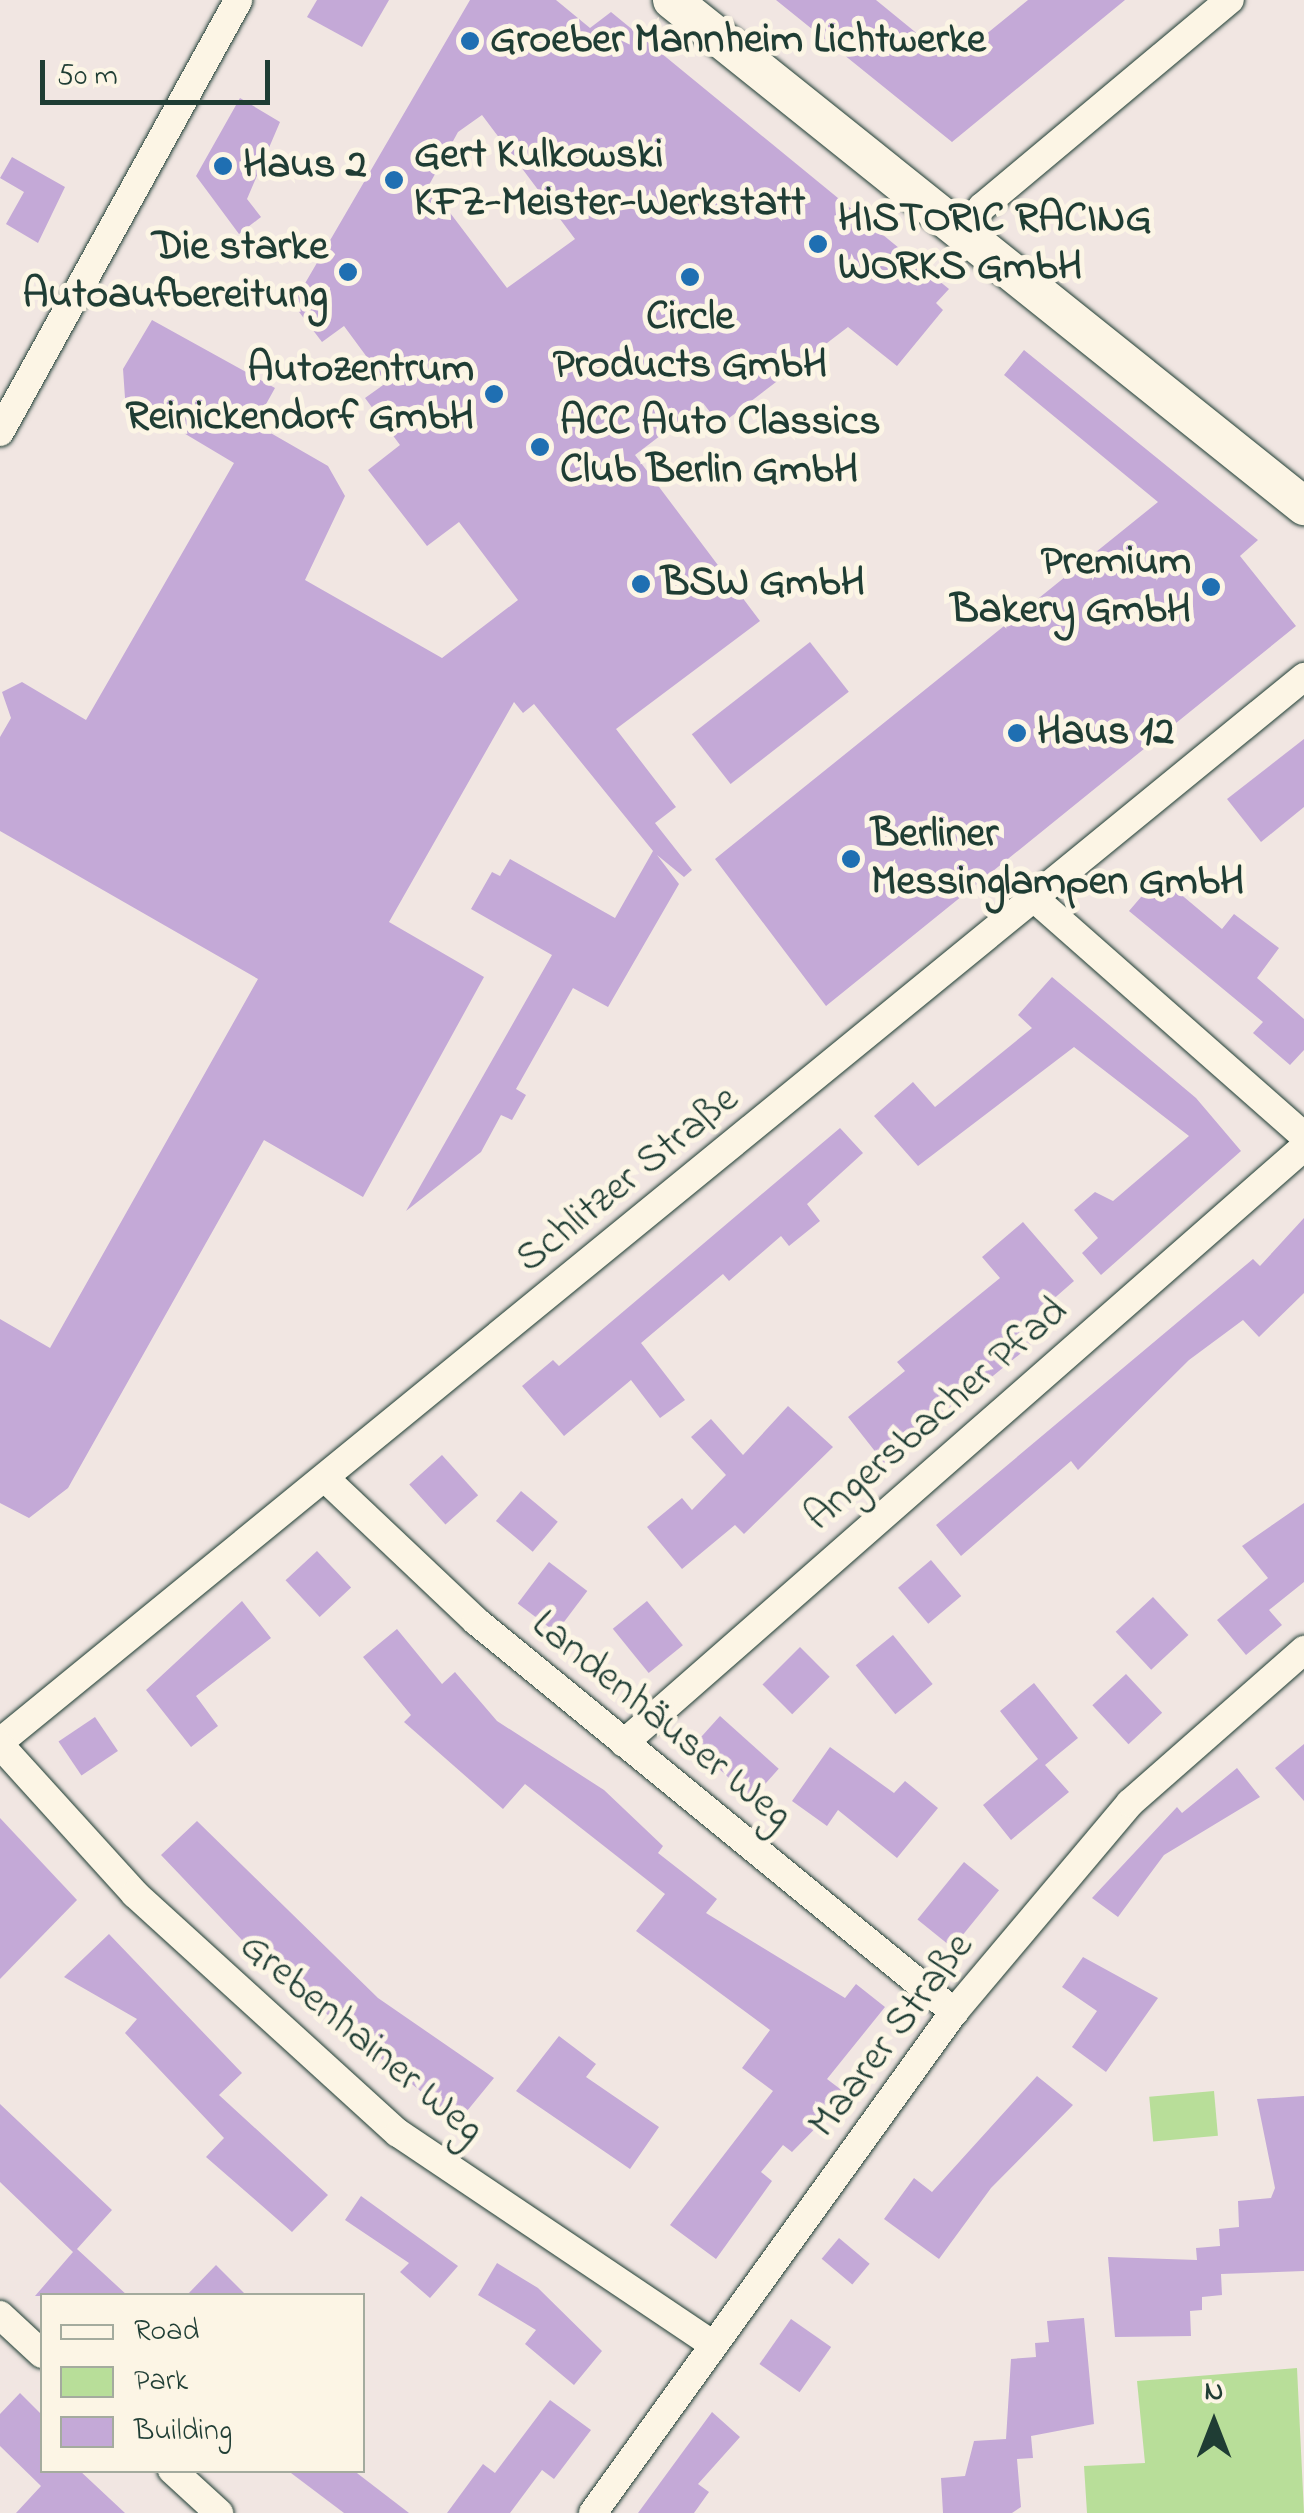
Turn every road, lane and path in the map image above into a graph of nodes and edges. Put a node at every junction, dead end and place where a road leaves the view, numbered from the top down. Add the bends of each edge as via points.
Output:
1 (238, 0) edge
2 (672, 0) edge
3 (1230, 0) edge
4 (963, 233) junction
5 (0, 432) edge
6 (1304, 506) edge
7 (1304, 677) edge
8 (1034, 898) junction
9 (1304, 1136) edge
10 (1304, 1147) edge
11 (327, 1480) junction
12 (1304, 1650) edge
13 (0, 1743) edge
14 (624, 1743) junction
15 (954, 2012) junction
16 (0, 2315) edge
17 (713, 2345) junction
18 (40, 2352) edge
19 (175, 2473) edge
20 (219, 2513) edge
21 (593, 2513) edge

1 - 5 street
2 - 4 main road
3 - 4 street via 982,207
4 - 6 main road
7 - 8 street, Schlitzer Straße
8 - 9 street
8 - 11 street, Schlitzer Straße
10 - 14 street, Angersbacher Pfad
11 - 13 street, Schlitzer Straße
11 - 14 street, Landenhäuser Weg
12 - 15 street, Maarer Straße via 1130,1803
13 - 17 street, Grebenhainer Weg via 135,1894 370,2109
14 - 15 street, Landenhäuser Weg
15 - 17 street, Maarer Straße
16 - 18 street
17 - 21 street, Maarer Straße
19 - 20 street

